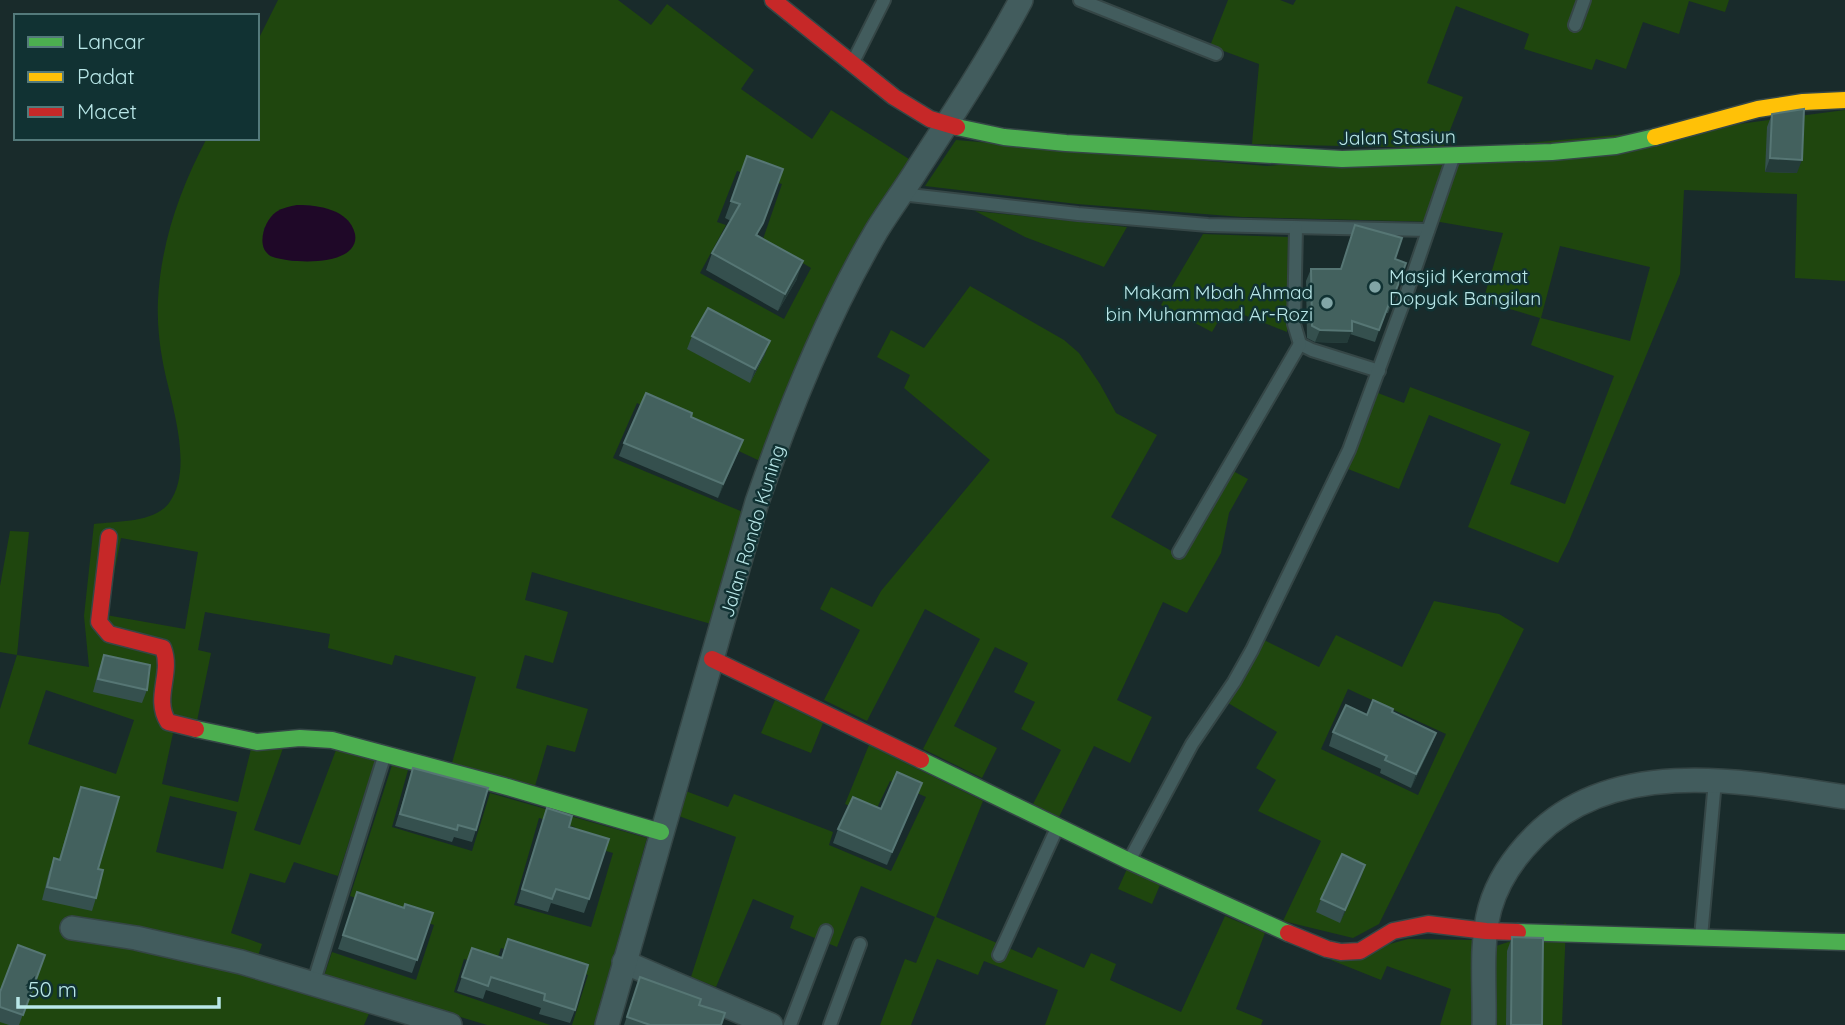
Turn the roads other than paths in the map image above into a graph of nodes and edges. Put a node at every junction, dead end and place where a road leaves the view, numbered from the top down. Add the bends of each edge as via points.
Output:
1 (773, 0) edge
2 (884, 0) edge
3 (1021, 0) edge
4 (1080, 0) edge
5 (1584, 0) edge
6 (1575, 25) dead end
7 (1216, 54) dead end
8 (852, 65) junction
9 (1845, 100) edge
10 (945, 125) junction
11 (1453, 157) junction
12 (901, 194) junction
13 (1296, 228) junction
14 (1428, 230) junction
15 (1300, 344) junction
16 (1379, 371) junction
17 (109, 537) dead end
18 (1179, 552) dead end
19 (712, 659) junction
20 (385, 754) junction
21 (1715, 781) junction
22 (1845, 797) edge
23 (1058, 827) junction
24 (661, 832) junction
25 (1129, 861) junction
26 (72, 928) dead end
27 (826, 931) dead end
28 (1486, 931) junction
29 (1701, 938) junction
30 (1845, 942) edge
31 (860, 944) dead end
32 (999, 955) dead end
33 (624, 962) junction
34 (313, 984) junction
35 (450, 1025) edge
36 (607, 1025) edge
37 (771, 1025) edge
38 (790, 1025) edge
39 (831, 1025) edge
40 (1485, 1025) edge

1 - 8 street, Jalan Stasiun
2 - 8 lane
3 - 10 street, Jalan Rondo Kuning
4 - 7 lane
5 - 6 lane
8 - 10 street, Jalan Stasiun via 915,111
9 - 11 street, Jalan Stasiun via 1758,109 1616,146
10 - 11 street, Jalan Stasiun via 1004,137 1250,156
10 - 12 street, Jalan Rondo Kuning
11 - 14 lane
12 - 13 lane via 1078,214
12 - 19 street, Jalan Rondo Kuning via 849,281 784,429 757,502
13 - 14 lane
13 - 15 lane via 1294,324
14 - 16 lane
15 - 16 lane
15 - 18 lane
16 - 25 lane via 1349,450 1252,650 1192,744
17 - 20 street via 99,622 109,634 163,648 167,661 161,711 168,722 257,742 315,738
19 - 23 street
19 - 24 street, Jalan Rondo Kuning
20 - 24 street
20 - 34 lane
21 - 22 street
21 - 28 street via 1615,789 1563,813 1510,865 1490,908
21 - 29 lane
23 - 25 street
23 - 32 lane
24 - 33 street, Jalan Rondo Kuning
25 - 28 street via 1340,953 1360,951 1393,931 1410,927 1444,925
26 - 34 street via 192,950
27 - 38 lane
28 - 29 street
28 - 40 street
29 - 30 street
31 - 39 lane
33 - 36 street, Jalan Rondo Kuning
33 - 37 street
34 - 35 street

